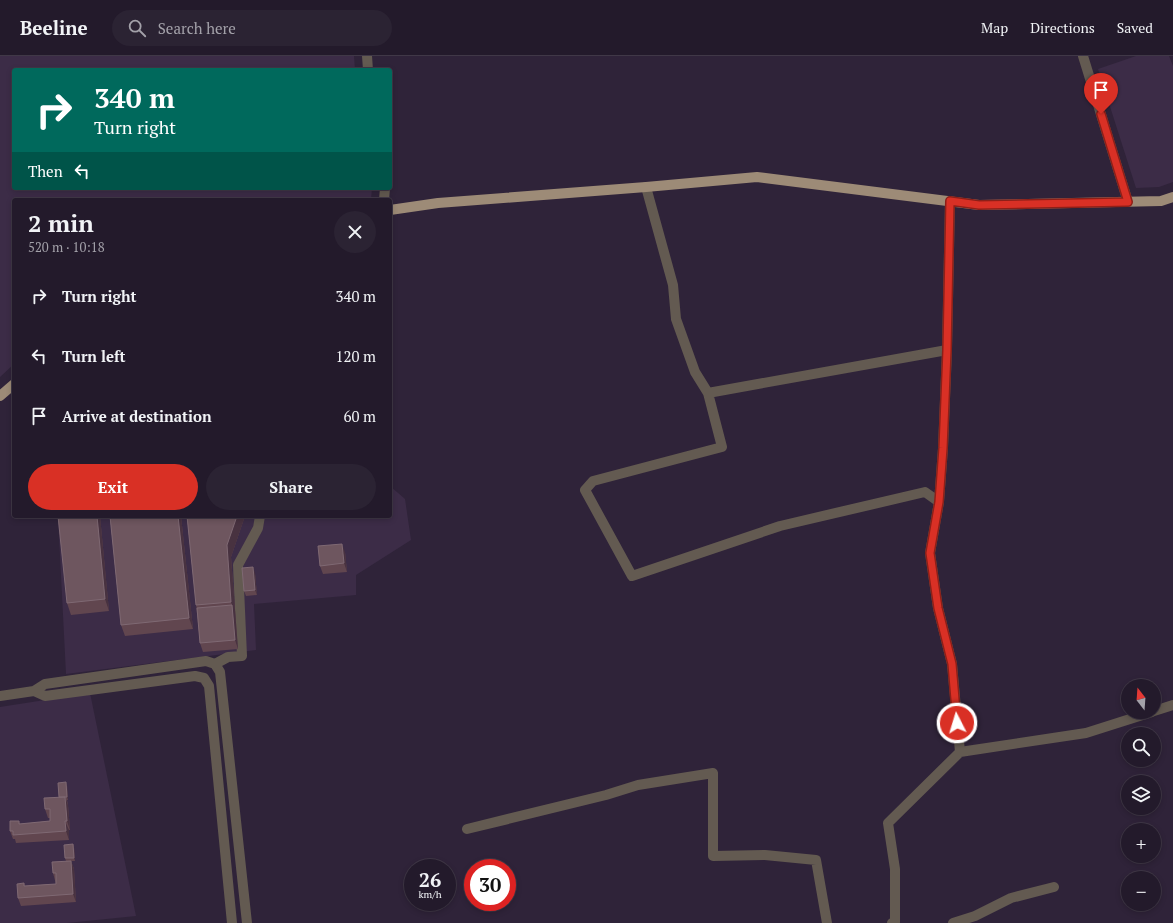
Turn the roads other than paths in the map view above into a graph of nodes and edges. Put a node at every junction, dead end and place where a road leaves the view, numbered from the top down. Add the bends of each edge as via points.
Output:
1 (367, 56) edge
2 (1083, 56) edge
3 (368, 68) edge
4 (646, 187) junction
5 (1173, 197) edge
6 (950, 201) junction
7 (1128, 202) junction
8 (392, 210) edge
9 (947, 350) junction
10 (12, 386) edge
11 (708, 392) junction
12 (0, 396) edge
13 (939, 502) junction
14 (260, 518) edge
15 (215, 664) junction
16 (34, 692) junction
17 (0, 696) edge
18 (1173, 705) edge
19 (1161, 709) edge
20 (1131, 719) edge
21 (960, 752) junction
22 (467, 829) dead end
23 (1054, 887) dead end
24 (232, 923) edge
25 (246, 923) edge
26 (827, 923) edge
27 (896, 923) edge
28 (953, 923) edge

1 - 3 street
2 - 7 street
4 - 6 main road via 757,177
4 - 8 main road via 446,202
4 - 11 street via 673,285 676,319 695,372
5 - 7 main road via 1161,201
6 - 7 main road via 979,205
6 - 9 street
9 - 11 street
9 - 13 street
10 - 12 main road
11 - 13 street via 722,447 593,481 585,490 632,576 780,526 925,492
13 - 21 street via 930,553 938,608 952,664
14 - 15 street via 258,528 238,565 242,656 228,657
15 - 16 street via 206,661 45,684
15 - 25 street via 220,672
16 - 17 street
16 - 24 street via 46,696 195,676 204,678 209,686
18 - 19 street
20 - 21 street via 1086,733
21 - 27 street via 888,823 895,869
22 - 26 street via 638,785 713,773 713,856 765,855 816,860
23 - 28 street via 1010,898 975,916

